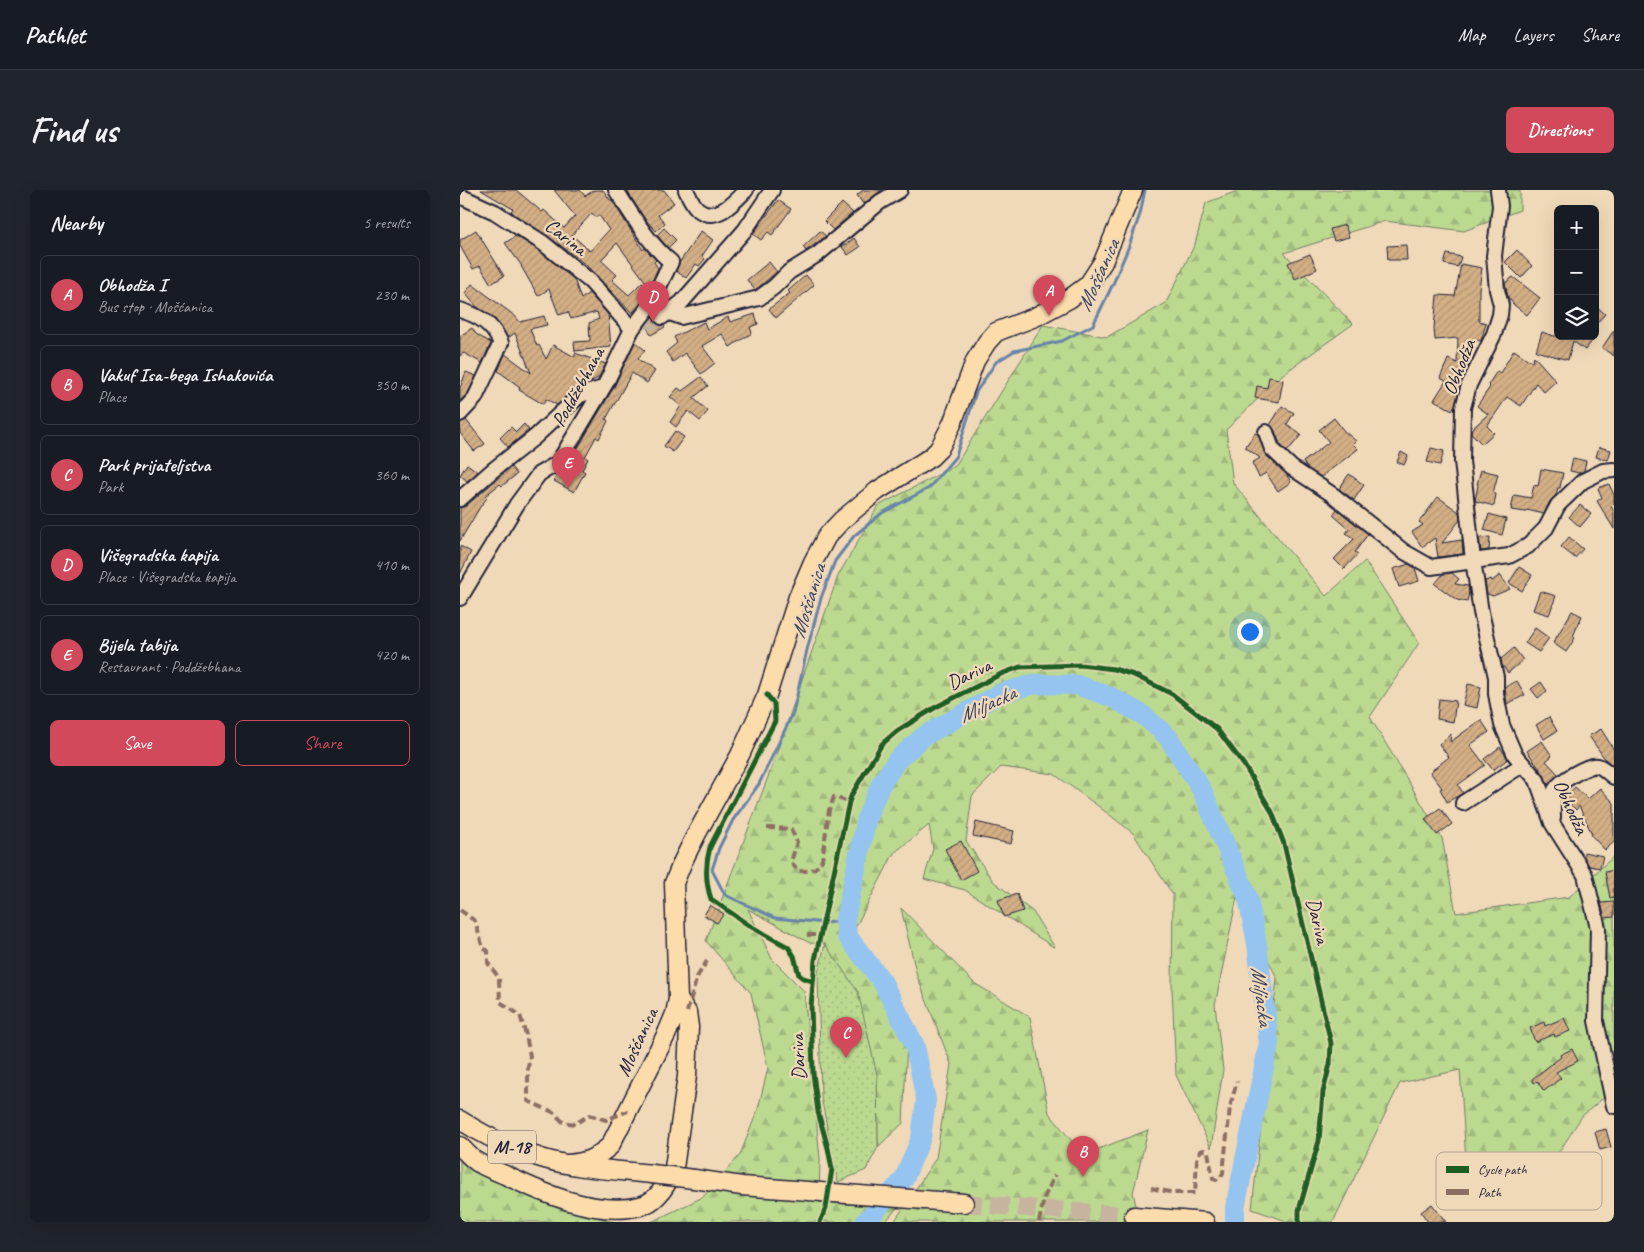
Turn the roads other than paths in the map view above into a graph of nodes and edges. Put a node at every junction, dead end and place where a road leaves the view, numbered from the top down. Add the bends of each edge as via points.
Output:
1 (616, 190) edge
2 (686, 190) edge
3 (746, 190) edge
4 (772, 190) edge
5 (900, 190) edge
6 (1133, 190) edge
7 (1498, 190) edge
8 (460, 196) edge
9 (460, 310) edge
10 (639, 327) junction
11 (603, 388) junction
12 (460, 414) edge
13 (1266, 432) dead end
14 (1614, 470) edge
15 (460, 499) edge
16 (1473, 560) junction
17 (460, 598) edge
18 (1522, 765) junction
19 (1614, 777) edge
20 (1463, 803) dead end
21 (1552, 823) junction
22 (678, 999) junction
23 (1614, 1106) edge
24 (460, 1120) edge
25 (460, 1146) edge
26 (610, 1146) junction
27 (568, 1164) junction
28 (644, 1173) junction
29 (964, 1203) tunnel mouth
30 (1134, 1216) tunnel mouth
31 (1205, 1222) edge

1 - 10 street, Poddžebhana via 635,219 671,262
2 - 3 street via 699,210 708,213 722,212
4 - 5 street via 745,230 681,303 664,315 681,317 758,298 789,272 818,254 880,202
6 - 22 main road, Mošćanica via 1103,262 1088,285 1035,317 996,332 976,361 939,449 877,491 827,536 798,597 767,696 674,883
7 - 16 street, Obhodža via 1500,206 1494,256 1500,315 1469,384 1463,408 1462,461
8 - 10 street, Carina via 495,212 543,243
9 - 12 street via 480,318 495,331 501,343 476,398
10 - 11 street, Poddžebhana
11 - 15 street via 580,395
11 - 17 street, Poddžebhana via 558,463 538,474 517,504
13 - 16 street via 1272,449 1292,468 1333,495 1416,560 1431,567
14 - 16 street via 1583,480 1558,505 1546,528 1528,546 1508,556
16 - 18 street, Obhodža via 1496,676 1502,725
18 - 20 street
18 - 21 street, Obhodža via 1537,780
19 - 21 street via 1592,765 1564,780 1555,791
21 - 23 street, Obhodža via 1585,875 1598,928 1596,1021
22 - 25 main road via 687,1012 689,1027 687,1076 674,1168 658,1194 641,1206 618,1209 593,1207 554,1196 476,1161
22 - 26 main road, Mošćanica via 667,1034
24 - 27 main road, M-18 via 486,1137 541,1158
26 - 27 main road, Mošćanica via 586,1162
26 - 28 main road via 621,1162
27 - 28 main road, M-18
28 - 29 main road, M-18, bridge via 742,1186
30 - 31 main road

